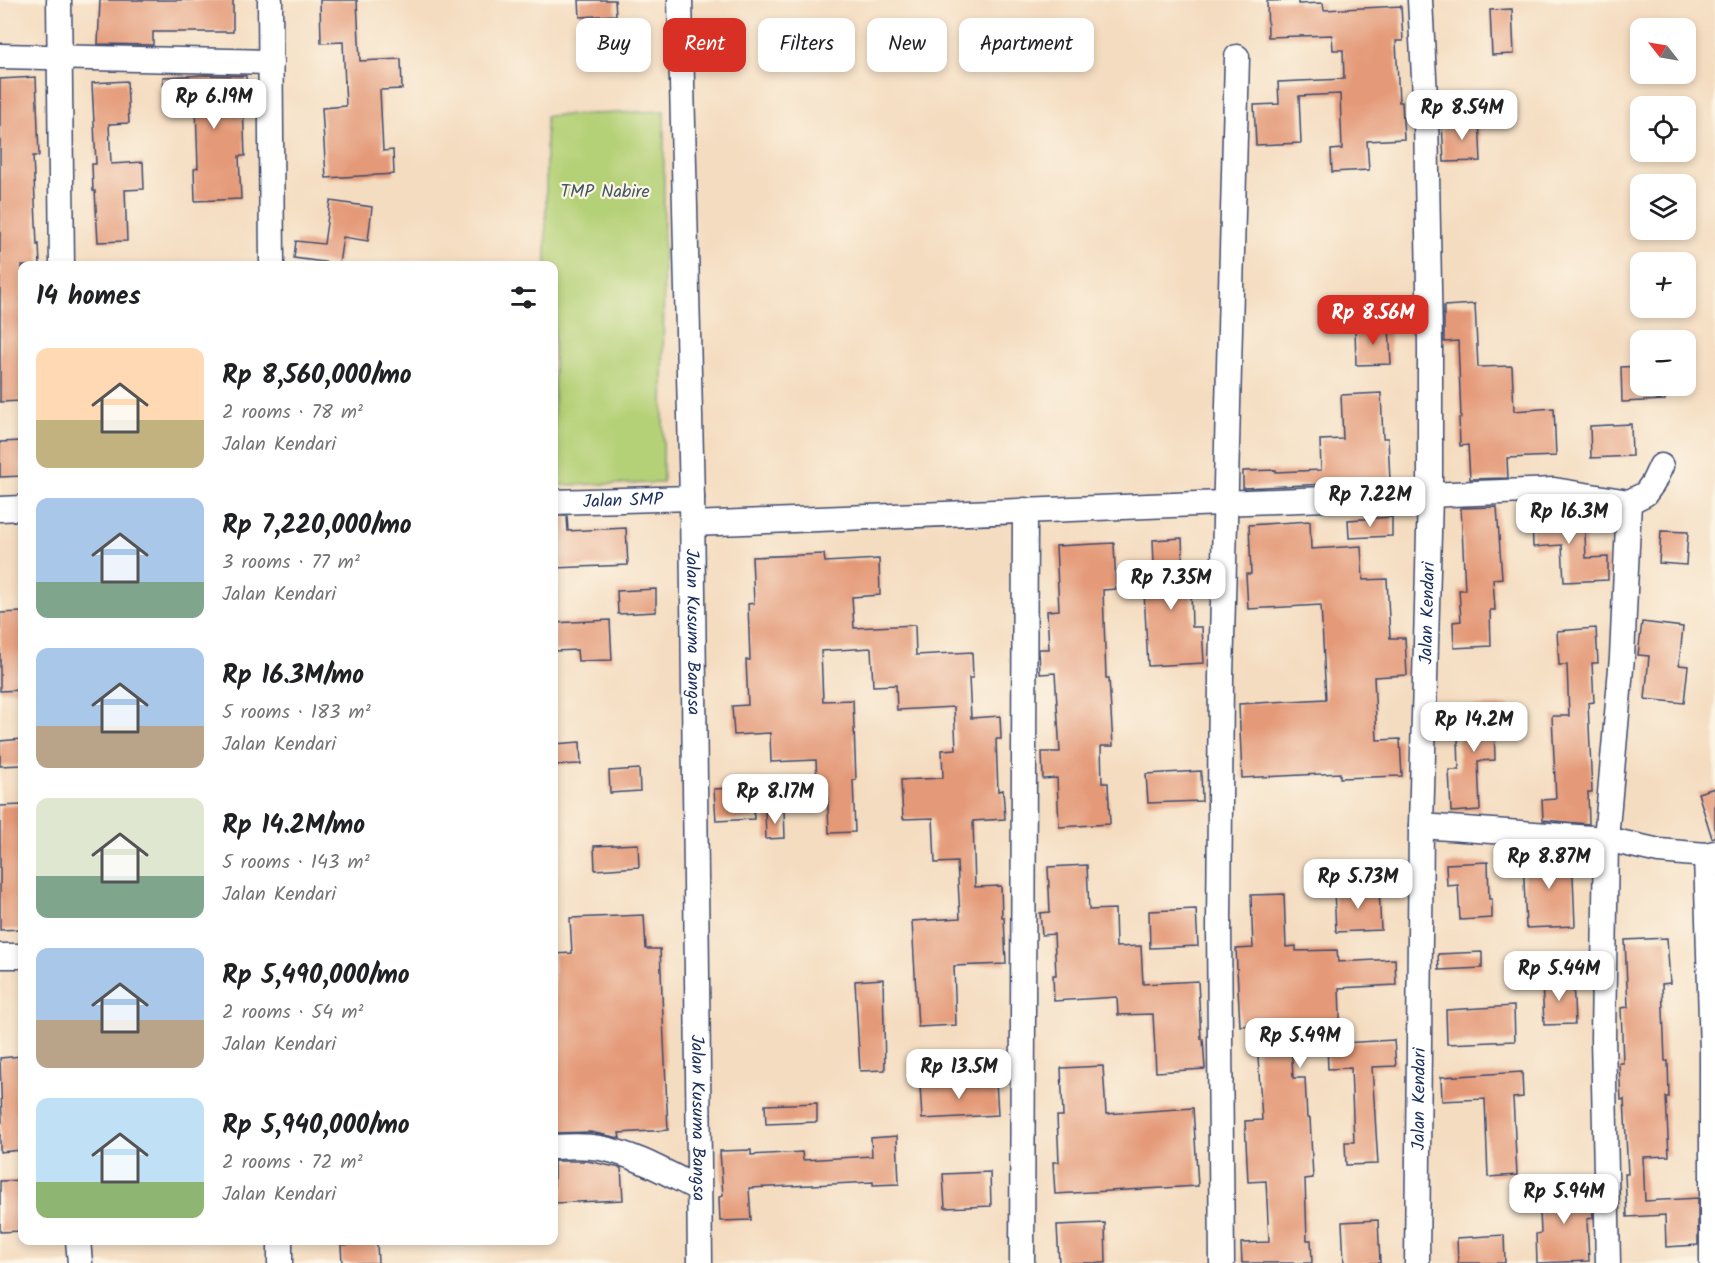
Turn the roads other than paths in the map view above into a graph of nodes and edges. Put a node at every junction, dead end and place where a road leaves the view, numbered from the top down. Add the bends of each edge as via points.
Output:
1 (59, 0) edge
2 (270, 0) edge
3 (680, 0) edge
4 (1420, 0) edge
5 (0, 57) edge
6 (59, 57) junction
7 (1237, 57) dead end
8 (271, 62) junction
9 (62, 261) edge
10 (272, 261) edge
11 (1661, 466) dead end
12 (1430, 496) junction
13 (692, 498) junction
14 (558, 501) edge
15 (1629, 502) junction
16 (1226, 503) junction
17 (18, 508) edge
18 (0, 509) edge
19 (1025, 510) junction
20 (692, 524) junction
21 (1421, 826) junction
22 (1606, 839) junction
23 (1711, 854) edge
24 (0, 956) edge
25 (18, 956) edge
26 (1714, 1051) edge
27 (558, 1146) edge
28 (699, 1189) junction
29 (78, 1245) edge
30 (280, 1245) edge
31 (1713, 1254) edge
32 (80, 1263) edge
33 (280, 1263) edge
34 (700, 1263) edge
35 (1022, 1263) edge
36 (1222, 1263) edge
37 (1417, 1263) edge
38 (1608, 1263) edge

1 - 6 street
2 - 8 street
3 - 13 street, Jalan Kusuma Bangsa
4 - 12 street, Jalan Kendari via 1426,116
5 - 6 street
6 - 8 street
6 - 9 street
7 - 16 street
8 - 10 street
11 - 15 street via 1645,494
12 - 15 street via 1554,490
12 - 16 street
12 - 21 street, Jalan Kendari
13 - 14 street, Jalan SMP
13 - 20 street, Jalan Kusuma Bangsa
15 - 22 street via 1622,657
16 - 19 street
16 - 36 street via 1219,927
17 - 18 street
19 - 20 street
19 - 35 street
20 - 28 street, Jalan Kusuma Bangsa
21 - 22 street
21 - 37 street, Jalan Kendari
22 - 23 street via 1659,851
22 - 38 street via 1603,1038
23 - 26 street
24 - 25 street
26 - 31 street
27 - 28 street via 599,1147 620,1153
28 - 34 street, Jalan Kusuma Bangsa
29 - 32 street
30 - 33 street

